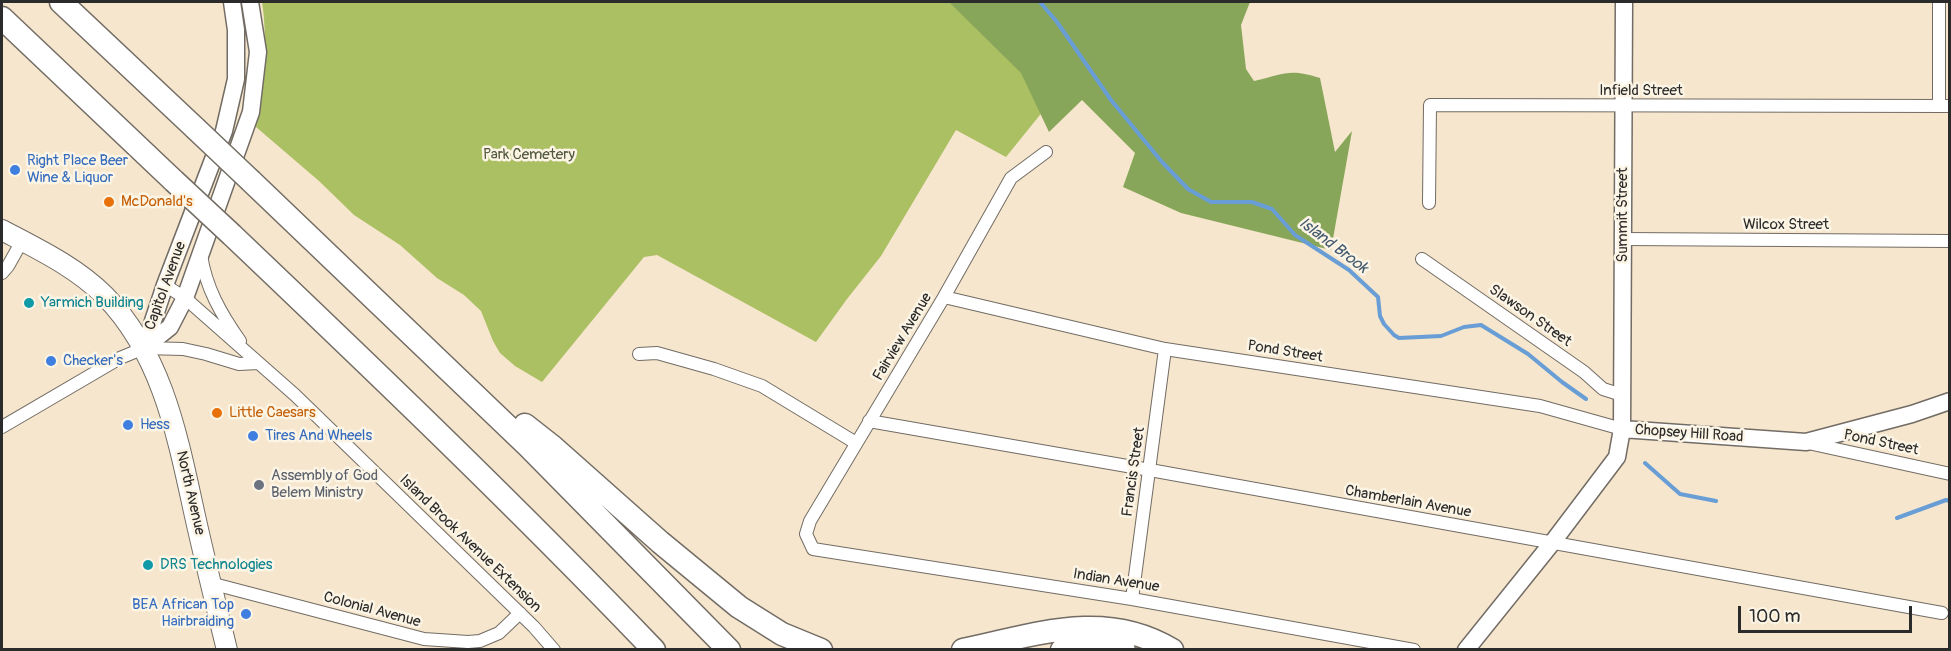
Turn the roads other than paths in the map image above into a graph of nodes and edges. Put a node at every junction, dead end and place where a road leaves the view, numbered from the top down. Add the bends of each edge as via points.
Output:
1 (61, 2) edge
2 (232, 2) edge
3 (250, 2) edge
4 (1624, 2) edge
5 (1939, 2) edge
6 (2, 18) edge
7 (1623, 106) junction
8 (1944, 106) edge
9 (1046, 152) dead end
10 (1429, 203) dead end
11 (2, 230) edge
12 (1623, 239) junction
13 (22, 241) junction
14 (1950, 241) edge
15 (201, 252) junction
16 (1422, 259) dead end
17 (2, 273) edge
18 (165, 285) junction
19 (945, 297) junction
20 (185, 298) junction
21 (144, 348) junction
22 (1165, 350) junction
23 (639, 354) dead end
24 (258, 363) junction
25 (472, 391) junction
26 (1622, 395) junction
27 (1950, 401) edge
28 (869, 421) junction
29 (2, 427) edge
30 (1622, 429) junction
31 (1806, 442) junction
32 (856, 443) junction
33 (1150, 470) junction
34 (1950, 474) edge
35 (1552, 543) junction
36 (813, 549) joint
37 (210, 583) junction
38 (1132, 599) junction
39 (520, 613) junction
40 (1942, 613) dead end
41 (467, 646) edge
42 (227, 650) edge
43 (554, 650) edge
44 (654, 650) edge
45 (729, 650) edge
46 (821, 650) edge
47 (963, 650) edge
48 (1062, 650) edge
49 (1124, 650) edge
50 (1172, 650) edge
51 (1414, 650) edge
52 (1466, 650) edge

1 - 25 highway, bridge
2 - 18 main road, Capitol Avenue via 236,79 225,131
3 - 15 main road, Capitol Avenue via 258,52 251,112
4 - 7 main road, Summit Street
5 - 8 street
6 - 44 highway, bridge via 440,434
7 - 8 street, Infield Street
7 - 10 street, Infield Street via 1430,105
7 - 12 main road, Summit Street
9 - 19 street, Fairview Avenue via 1011,178
11 - 13 main road, North Avenue
12 - 14 street, Wilcox Street
12 - 26 main road, Summit Street
13 - 17 street
13 - 21 main road, North Avenue via 60,261 98,290 123,316
15 - 20 main road, Capitol Avenue
15 - 24 street, Island Brook Avenue Extension via 214,301
16 - 26 street, Slawson Street via 1603,389
18 - 20 street, Island Brook Avenue Extension
18 - 21 main road, Capitol Avenue
19 - 22 street, Pond Street
19 - 28 street, Fairview Avenue
20 - 21 main road, Capitol Avenue via 170,327
20 - 24 street, Island Brook Avenue Extension
21 - 24 street via 183,350 239,364
21 - 29 street
21 - 37 main road, North Avenue via 180,449
22 - 30 street, Pond Street via 1540,406
22 - 33 street, Francis Street
23 - 32 street via 657,352 762,386
24 - 39 street, Island Brook Avenue Extension
25 - 45 highway
25 - 46 highway via 537,434 750,615
26 - 30 main road, Summit Street
27 - 31 main road, Chopsey Hill Road
28 - 32 street, Fairview Avenue
28 - 33 street, Chamberlain Avenue
30 - 31 main road, Chopsey Hill Road
30 - 35 main road, Chopsey Hill Road via 1617,457
31 - 34 street, Pond Street
32 - 36 street, Fairview Avenue via 810,521 806,534
33 - 35 street, Chamberlain Avenue
33 - 38 street, Francis Street
35 - 40 street, Chamberlain Avenue
35 - 52 main road, Chopsey Hill Road
36 - 38 street, Indian Avenue
37 - 41 street, Colonial Avenue via 424,639
37 - 42 main road, North Avenue
38 - 51 street, Indian Avenue
39 - 41 street, Colonial Avenue via 495,635
39 - 43 street, Island Brook Avenue Extension
47 - 50 highway via 1065,629 1097,627 1133,632
48 - 49 highway via 1088,646

